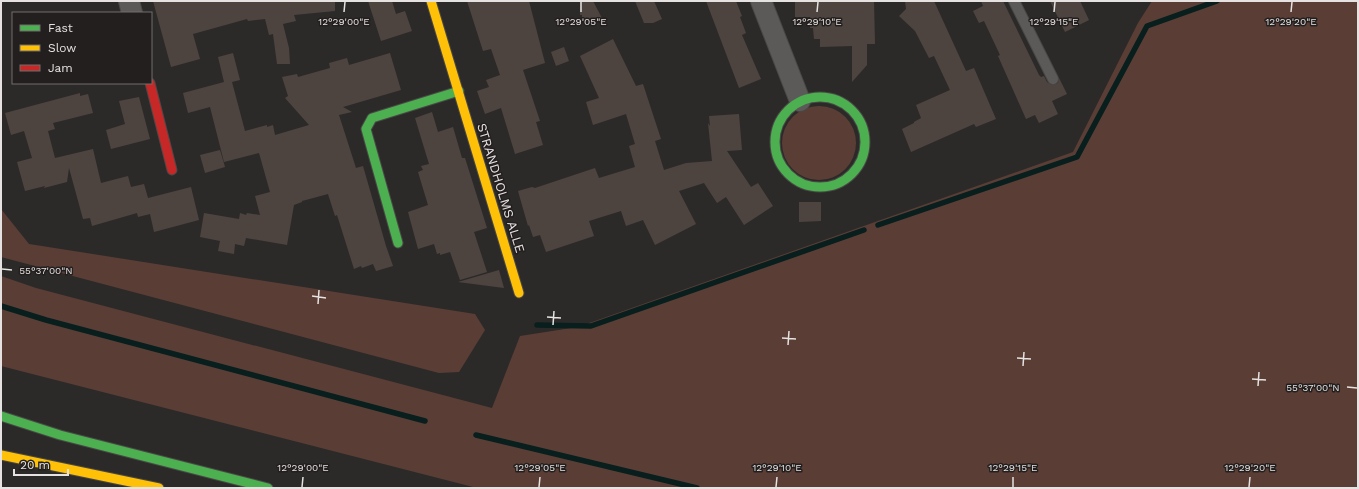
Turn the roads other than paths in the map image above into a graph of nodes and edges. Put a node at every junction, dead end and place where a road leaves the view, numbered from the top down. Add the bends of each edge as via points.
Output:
1 (129, 1) edge
2 (431, 1) edge
3 (761, 1) edge
4 (1014, 1) edge
5 (132, 12) edge
6 (1053, 79) dead end
7 (150, 84) edge
8 (459, 91) junction
9 (800, 101) junction
10 (172, 170) dead end
11 (398, 243) dead end
12 (519, 293) dead end
13 (1, 416) edge
14 (1, 454) edge
15 (159, 488) edge
16 (268, 488) edge

1 - 5 street
2 - 8 main road, STRANDHOLMS ALLE
3 - 9 street
4 - 6 lane
7 - 10 main road
8 - 11 main road via 372,118 366,129
8 - 12 main road, STRANDHOLMS ALLE
9 - 9 main road via 788,109 775,134 775,148 780,162 788,174 799,182 813,186 841,182 861,162 865,148 860,120 841,102 828,97
13 - 16 main road via 60,435
14 - 15 main road

